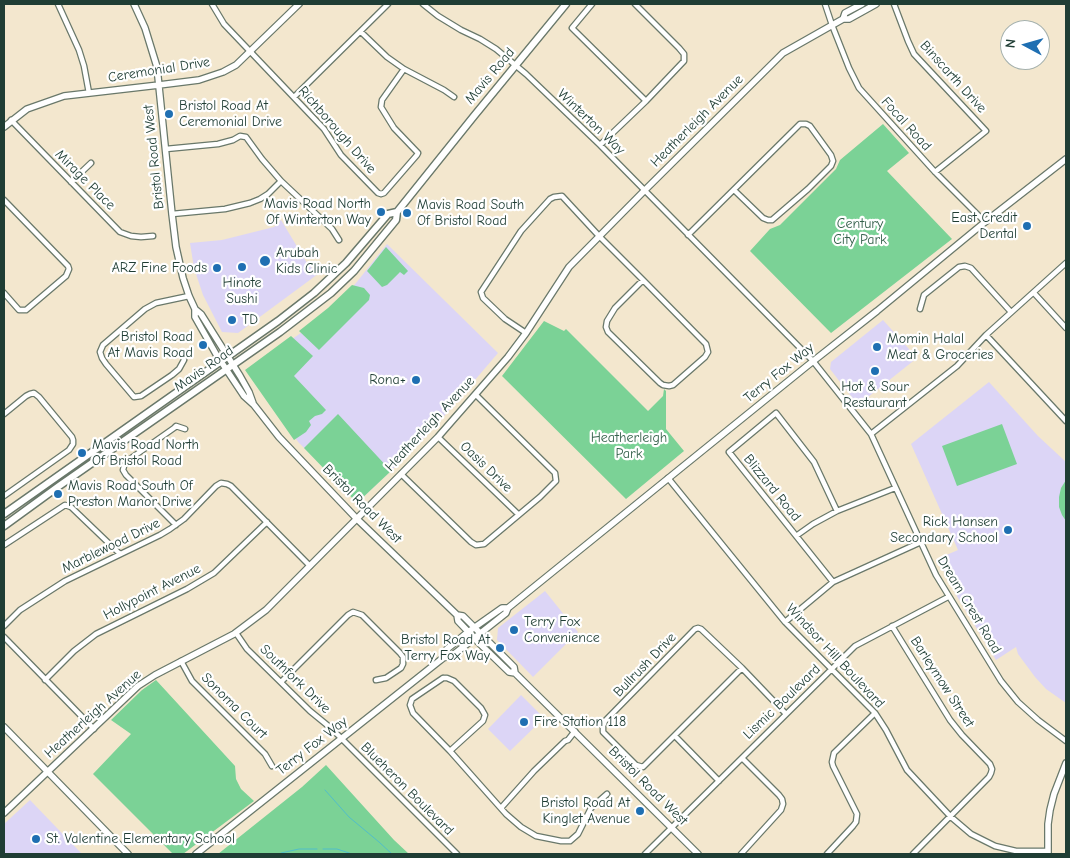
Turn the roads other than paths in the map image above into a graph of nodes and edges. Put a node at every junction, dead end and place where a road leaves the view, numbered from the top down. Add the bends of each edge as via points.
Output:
1 (58, 4) edge
2 (134, 4) edge
3 (212, 4) edge
4 (299, 4) edge
5 (388, 4) edge
6 (424, 4) edge
7 (566, 4) edge
8 (592, 4) edge
9 (635, 4) edge
10 (825, 4) edge
11 (862, 4) edge
12 (876, 4) edge
13 (894, 4) edge
14 (843, 19) junction
15 (832, 25) junction
16 (360, 32) junction
17 (250, 51) junction
18 (516, 66) junction
19 (404, 69) junction
20 (159, 85) junction
21 (89, 93) junction
22 (294, 97) junction
23 (454, 97) dead end
24 (646, 101) junction
25 (11, 120) junction
26 (4, 127) edge
27 (600, 146) junction
28 (166, 149) junction
29 (1066, 159) edge
30 (91, 163) dead end
31 (935, 172) junction
32 (281, 180) junction
33 (71, 182) junction
34 (734, 190) junction
35 (644, 191) junction
36 (4, 200) edge
37 (397, 212) junction
38 (172, 214) junction
39 (985, 222) junction
40 (688, 235) junction
41 (153, 236) dead end
42 (599, 236) junction
43 (339, 240) dead end
44 (1066, 264) edge
45 (643, 280) junction
46 (4, 293) edge
47 (1034, 293) junction
48 (188, 296) junction
49 (195, 309) junction
50 (920, 309) dead end
51 (1011, 312) junction
52 (1066, 328) edge
53 (526, 333) junction
54 (986, 335) junction
55 (227, 356) junction
56 (184, 360) dead end
57 (220, 360) junction
58 (813, 361) junction
59 (233, 365) junction
60 (226, 370) junction
61 (476, 395) junction
62 (254, 405) junction
63 (4, 414) edge
64 (1066, 421) edge
65 (185, 429) dead end
66 (871, 434) junction
67 (438, 437) junction
68 (401, 474) junction
69 (668, 478) junction
70 (895, 488) junction
71 (4, 496) edge
72 (837, 512) junction
73 (4, 514) edge
74 (518, 514) junction
75 (357, 519) junction
76 (267, 522) junction
77 (176, 525) junction
78 (4, 526) edge
79 (796, 536) junction
80 (921, 542) junction
81 (4, 545) edge
82 (120, 554) junction
83 (310, 566) junction
84 (832, 582) junction
85 (948, 597) junction
86 (508, 608) junction
87 (457, 615) junction
88 (785, 622) junction
89 (4, 626) edge
90 (892, 626) junction
91 (474, 627) junction
92 (468, 632) junction
93 (236, 633) junction
94 (480, 633) junction
95 (4, 637) edge
96 (474, 638) junction
97 (443, 658) junction
98 (181, 661) junction
99 (742, 668) junction
100 (832, 669) junction
101 (515, 673) junction
102 (46, 680) junction
103 (376, 680) dead end
104 (281, 682) junction
105 (875, 713) junction
106 (786, 714) junction
107 (4, 727) edge
108 (94, 728) junction
109 (575, 731) junction
110 (675, 736) junction
111 (341, 739) junction
112 (1066, 741) edge
113 (450, 751) junction
114 (742, 758) junction
115 (1066, 762) edge
116 (272, 766) dead end
117 (48, 772) junction
118 (719, 781) junction
119 (607, 794) dead end
120 (502, 808) junction
121 (4, 813) edge
122 (951, 816) junction
123 (672, 828) junction
124 (1048, 853) edge
125 (128, 854) edge
126 (196, 854) edge
127 (457, 854) edge
128 (645, 854) edge
129 (698, 854) edge
130 (741, 854) edge
131 (827, 854) edge
132 (913, 854) edge

1 - 21 street via 79,50
2 - 20 street, Bristol Road West via 145,28
3 - 17 street, Richborough Drive via 224,24
4 - 17 street, Ceremonial Drive
5 - 16 street
6 - 18 street, Winterton Way
7 - 18 main road, Mavis Road
8 - 24 street via 572,28
9 - 24 street via 684,54 684,62
10 - 15 street, Focal Road
11 - 14 street, Heatherleigh Avenue via 846,13
12 - 14 street, Heatherleigh Avenue
13 - 31 street, Binscarth Drive via 914,54 986,131
14 - 15 street, Heatherleigh Avenue
15 - 31 street, Focal Road via 859,88
15 - 35 street, Heatherleigh Avenue via 783,53
16 - 19 street
16 - 22 street
17 - 20 street, Ceremonial Drive via 236,65 210,77
17 - 22 street, Richborough Drive
18 - 27 street, Winterton Way
18 - 37 main road, Mavis Road
19 - 22 street, Richborough Drive via 382,100 381,107 394,128 418,153 381,194 341,155 324,129
19 - 23 street
20 - 21 street, Ceremonial Drive
20 - 28 street, Bristol Road West
21 - 25 street, Ceremonial Drive via 49,100
24 - 27 street
25 - 26 street, Ceremonial Drive
25 - 33 street, Mirage Place
27 - 35 street, Winterton Way
28 - 32 street via 218,144 246,137
28 - 38 street, Bristol Road West
29 - 39 street, Terry Fox Way
30 - 33 street
31 - 39 street, Focal Road
32 - 38 street via 268,194 250,203
32 - 43 street via 332,229
33 - 41 street, Mirage Place via 120,232 131,236
34 - 34 street via 763,218 771,220 808,189 833,161 810,126 800,124
34 - 40 street
35 - 40 street, Winterton Way
35 - 42 street, Heatherleigh Avenue
36 - 46 street via 68,266 66,276 26,310 19,310
37 - 55 main road, Mavis Road via 388,214 346,263 314,293
37 - 59 main road, Mavis Road via 396,220 354,271 331,293
38 - 48 street, Bristol Road West
39 - 58 street, Terry Fox Way
40 - 58 street, Winterton Way
42 - 45 street
42 - 53 street, Heatherleigh Avenue via 569,267
42 - 53 street via 562,196 550,199 521,231 482,292 483,298 505,319
44 - 47 street
45 - 45 street via 615,308 606,327 660,383 673,385 705,358 708,352 706,344
47 - 51 street
47 - 52 street
48 - 49 street, Bristol Road West
48 - 56 street via 156,303 145,309 100,350 106,364 134,397 141,396 172,375
49 - 55 street, Bristol Road West
49 - 57 street, Bristol Road West via 195,317
50 - 51 street via 924,295 959,266 965,266 971,268
51 - 54 street
53 - 61 street, Heatherleigh Avenue
54 - 64 street
54 - 66 street via 956,366
55 - 57 main road, Mavis Road
55 - 59 street, Bristol Road West
57 - 60 street, Bristol Road West
57 - 73 main road, Mavis Road
58 - 66 street, Dream Crest Road
58 - 69 street, Terry Fox Way
59 - 60 main road, Mavis Road
59 - 62 street, Bristol Road West
60 - 62 street, Bristol Road West
60 - 78 main road, Mavis Road
61 - 67 street, Heatherleigh Avenue
61 - 74 street via 556,475 556,482
62 - 75 street, Bristol Road West via 279,437
63 - 71 street via 26,396 37,395 72,437 73,444
65 - 77 street via 176,426 127,461 123,470
66 - 70 street, Dream Crest Road
67 - 68 street, Heatherleigh Avenue
67 - 74 street, Oasis Drive
68 - 74 street via 476,545 484,544
68 - 75 street, Heatherleigh Avenue
69 - 86 street, Terry Fox Way
69 - 88 street, Windsor Hill Boulevard
70 - 72 street
70 - 80 street, Dream Crest Road
72 - 79 street
72 - 79 street, Blizzard Road via 814,462 776,414 729,452
75 - 83 street, Heatherleigh Avenue
75 - 87 street, Bristol Road West
76 - 77 street, Marblewood Drive via 229,484 221,483
76 - 83 street, Marblewood Drive
76 - 102 street, Hollypoint Avenue via 214,573 187,590 96,634
77 - 82 street, Marblewood Drive
79 - 84 street, Blizzard Road
80 - 84 street
80 - 85 street, Dream Crest Road
81 - 82 street via 65,505
82 - 89 street, Marblewood Drive via 65,580 20,610
83 - 93 street, Heatherleigh Avenue via 266,610
84 - 88 street
85 - 90 street, Lismic Boulevard
85 - 112 street, Dream Crest Road via 1018,702
86 - 91 street, Terry Fox Way via 502,608
86 - 94 street, Terry Fox Way
87 - 91 street, Bristol Road West via 463,616
87 - 92 street, Bristol Road West
88 - 100 street, Windsor Hill Boulevard
90 - 100 street, Lismic Boulevard via 855,646
90 - 122 street, Barleymow Street via 950,720 992,769 989,777
91 - 92 street, Terry Fox Way
91 - 94 street, Bristol Road West
92 - 96 street, Bristol Road West
92 - 97 street, Terry Fox Way via 447,649
93 - 98 street, Heatherleigh Avenue
93 - 104 street, Southfork Drive
94 - 96 street, Terry Fox Way
94 - 101 street, Bristol Road West via 514,667
95 - 102 street
96 - 97 street, Terry Fox Way via 453,655
96 - 101 street, Bristol Road West via 509,672
97 - 111 street, Terry Fox Way
98 - 108 street, Heatherleigh Avenue via 138,686
98 - 116 street, Sonoma Court via 192,681 265,754
99 - 106 street, Bullrush Drive
99 - 110 street, Bullrush Drive
99 - 110 street, Bullrush Drive via 698,628 603,726 603,732 640,767
100 - 105 street, Windsor Hill Boulevard
100 - 106 street, Lismic Boulevard
101 - 109 street, Bristol Road West
102 - 108 street
103 - 104 street via 386,678 399,669 403,657 362,615 353,612
104 - 111 street, Southfork Drive
105 - 122 street, Windsor Hill Boulevard via 907,770
105 - 131 street via 834,754 833,766 857,814 854,826
106 - 114 street, Lismic Boulevard
107 - 117 street
108 - 117 street, Heatherleigh Avenue
109 - 120 street
109 - 123 street, Bristol Road West
110 - 118 street
111 - 126 street, Terry Fox Way
111 - 127 street, Blueheron Boulevard
113 - 113 street via 412,713 410,705 412,699 445,678 454,681 485,715 483,721
113 - 120 street
114 - 118 street, Lismic Boulevard
114 - 130 street via 779,795 783,804
115 - 124 street via 1050,810
117 - 121 street, Heatherleigh Avenue
117 - 125 street
118 - 123 street, Lismic Boulevard
119 - 120 street via 592,808 578,834 570,841 536,836 520,827
122 - 124 street, Windsor Hill Boulevard via 971,834 995,846
122 - 132 street
123 - 128 street, Lismic Boulevard
123 - 129 street, Bristol Road West

